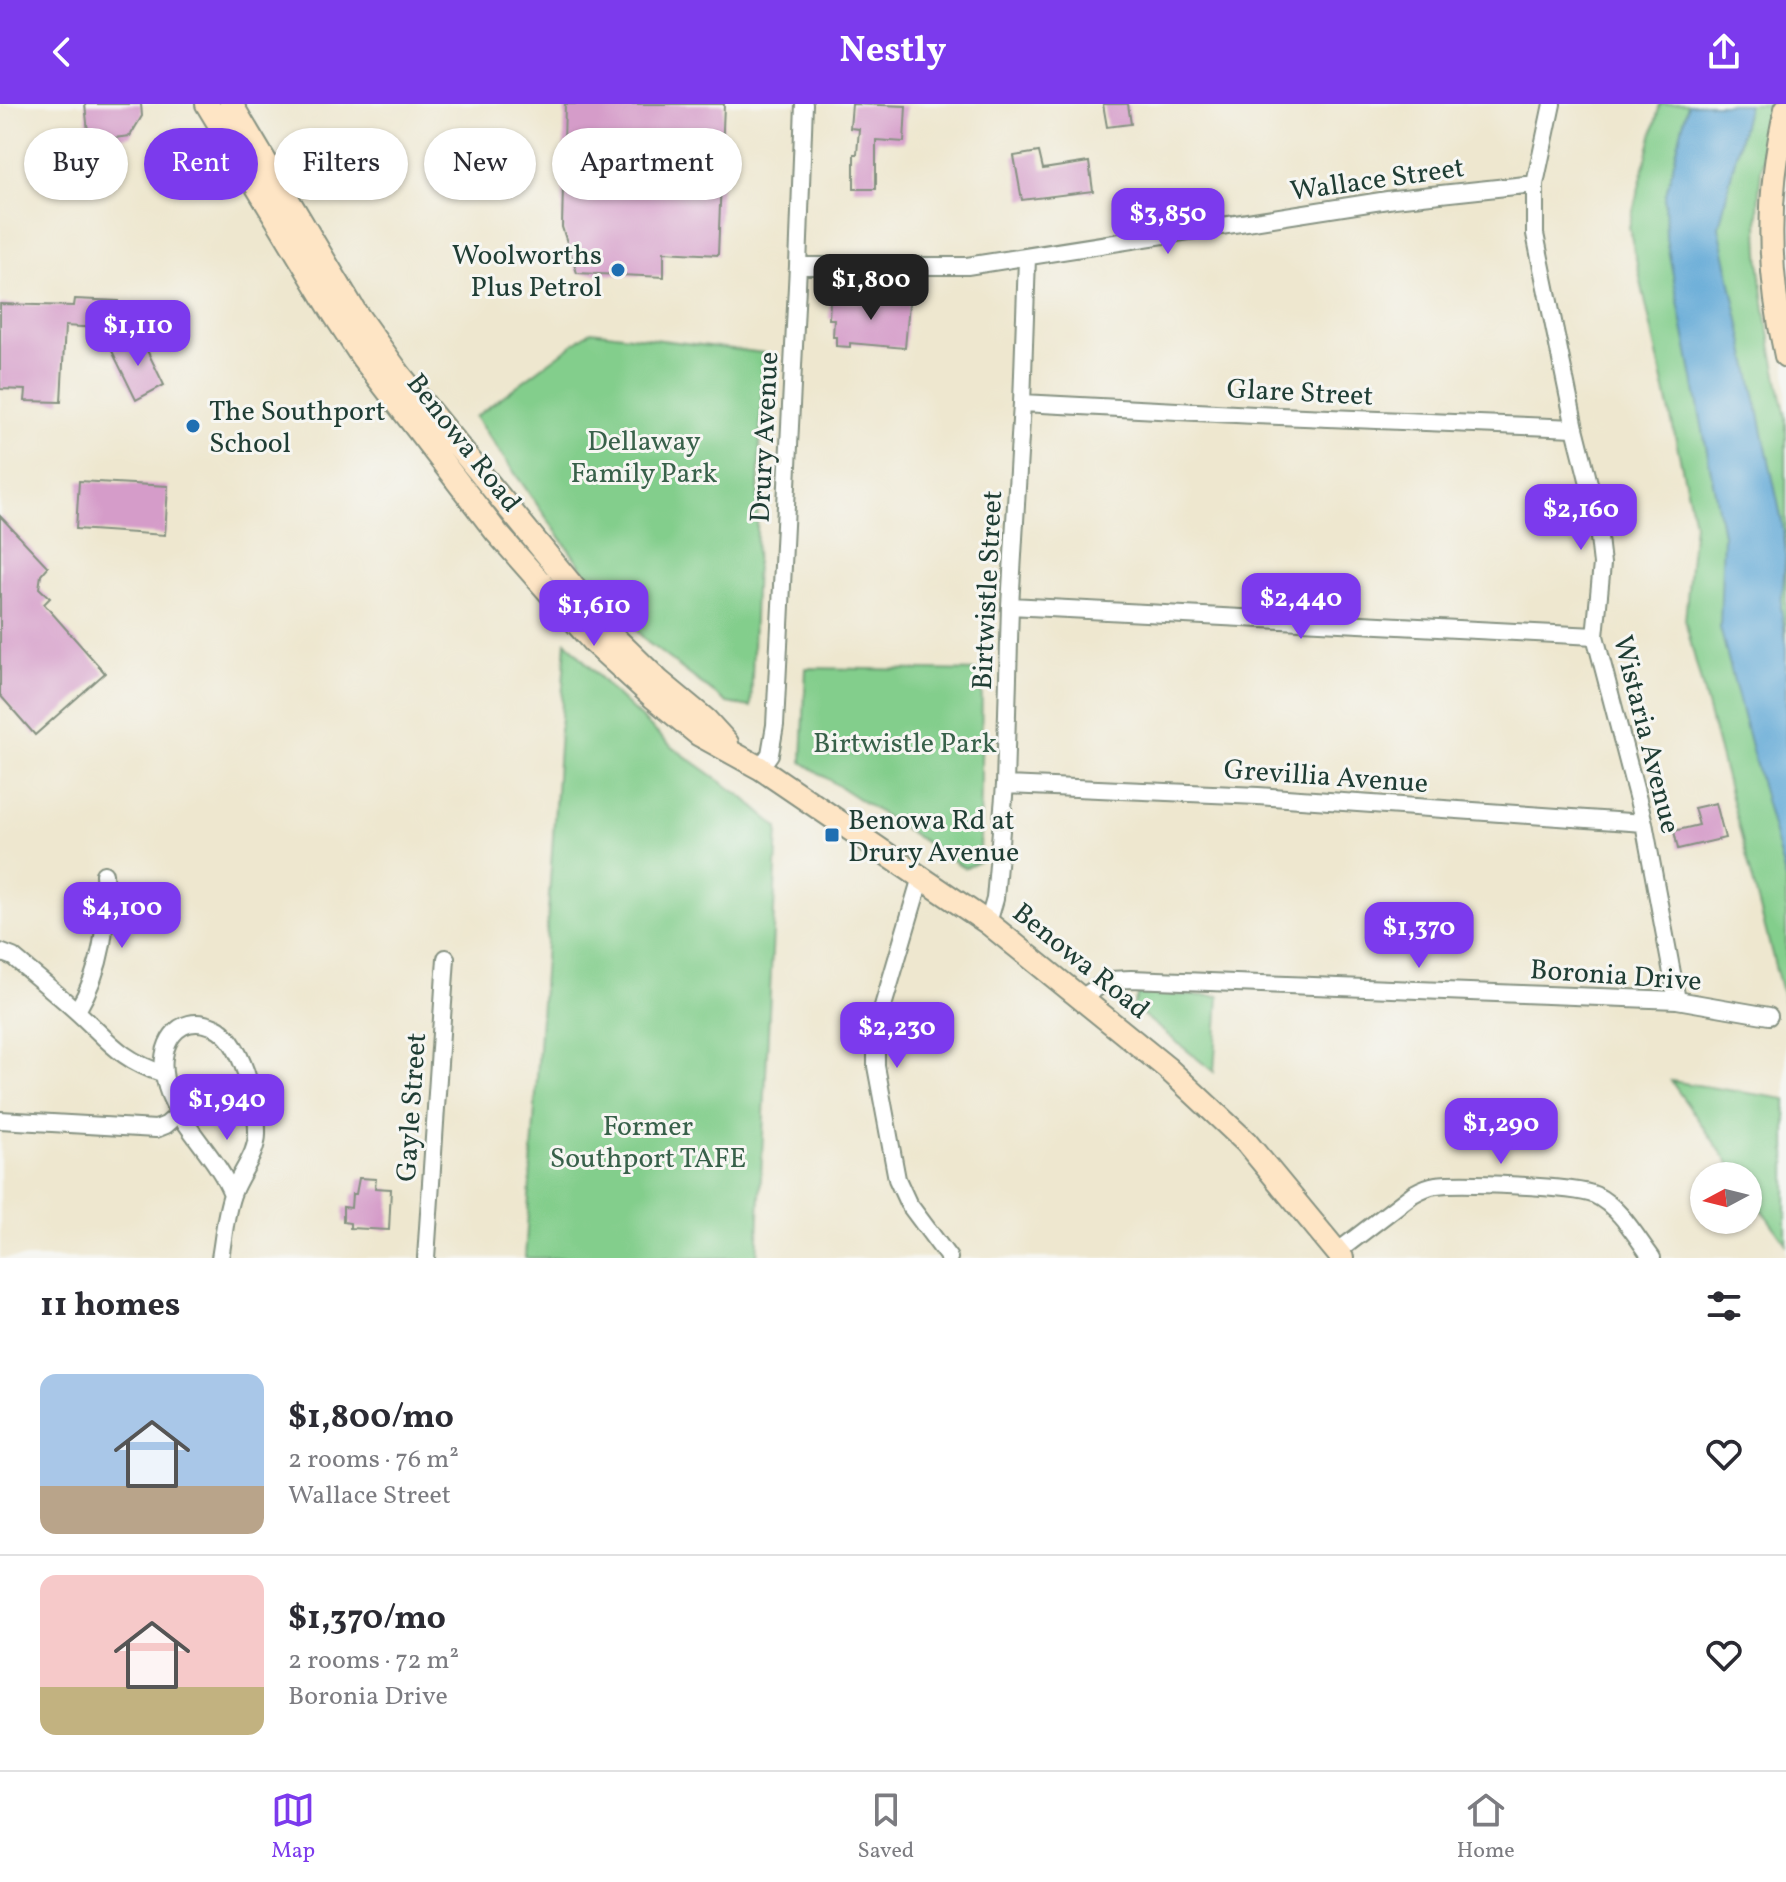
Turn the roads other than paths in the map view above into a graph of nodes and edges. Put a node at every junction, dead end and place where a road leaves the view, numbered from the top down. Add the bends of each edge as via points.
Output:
1 (207, 104) edge
2 (231, 104) edge
3 (804, 104) edge
4 (1552, 104) edge
5 (1786, 109) edge
6 (1535, 184) junction
7 (1778, 233) edge
8 (1027, 258) junction
9 (798, 266) junction
10 (1786, 356) edge
11 (1022, 403) junction
12 (1575, 428) junction
13 (1010, 606) junction
14 (1595, 636) junction
15 (750, 763) junction
16 (1005, 785) junction
17 (1644, 823) junction
18 (104, 874) dead end
19 (921, 877) junction
20 (988, 923) junction
21 (0, 952) edge
22 (446, 958) dead end
23 (1081, 998) junction
24 (1677, 1000) junction
25 (77, 1011) junction
26 (1769, 1016) dead end
27 (164, 1074) junction
28 (180, 1113) junction
29 (0, 1120) edge
30 (232, 1194) junction
31 (1340, 1255) edge
32 (220, 1258) edge
33 (426, 1258) edge
34 (949, 1258) edge
35 (1652, 1258) edge

1 - 15 main road, Benowa Road via 348,337 497,533 594,643 653,697 698,734
2 - 15 main road, Benowa Road via 355,312 400,375 615,638
3 - 9 street, Drury Avenue
4 - 6 street, Wistaria Avenue
5 - 7 main road via 1772,184
6 - 8 street, Wallace Street via 1394,199
6 - 12 street, Wistaria Avenue via 1535,234
7 - 10 main road via 1774,297
8 - 9 street, Wallace Street via 967,266
8 - 11 street, Birtwistle Street
9 - 15 street, Drury Avenue via 775,725 770,754
11 - 12 street, Glare Street
11 - 13 street, Birtwistle Street
12 - 14 street, Wistaria Avenue via 1596,511 1602,564
13 - 14 street
13 - 16 street, Birtwistle Street
14 - 17 street, Wistaria Avenue
15 - 19 main road, Benowa Road
16 - 17 street, Grevillia Avenue via 1258,796
16 - 20 street, Birtwistle Street via 995,899
17 - 24 street, Wistaria Avenue
18 - 25 street via 102,952
19 - 20 main road, Benowa Road
19 - 34 street via 876,1030 876,1066 897,1179 908,1203
20 - 23 main road, Benowa Road
21 - 25 street
22 - 33 street, Gayle Street
23 - 24 street, Boronia Drive via 1118,979
23 - 31 main road, Benowa Road via 1227,1122
24 - 26 street, Boronia Drive
25 - 27 street via 137,1065
27 - 28 street
27 - 30 street via 163,1052 181,1028 215,1028 230,1042 249,1080 258,1133
28 - 29 street via 156,1129
28 - 30 street via 215,1160
30 - 32 street
31 - 35 street via 1413,1194 1448,1185 1575,1189 1596,1196 1618,1213

